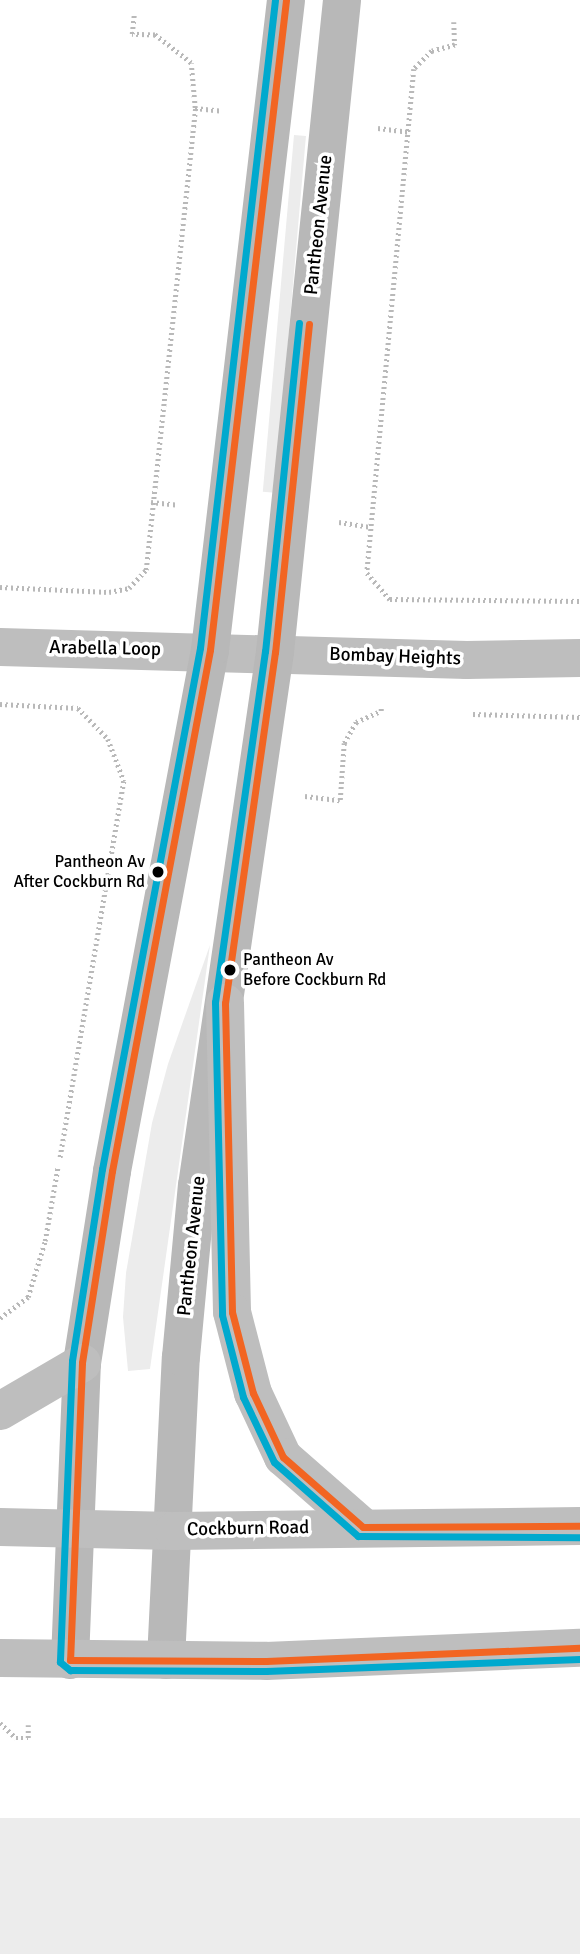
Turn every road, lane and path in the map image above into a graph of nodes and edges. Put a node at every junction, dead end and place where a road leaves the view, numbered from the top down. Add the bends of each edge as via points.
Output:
1 (286, 0) edge
2 (342, 0) edge
3 (134, 14) dead end
4 (454, 22) dead end
5 (195, 108) junction
6 (236, 113) dead end
7 (375, 128) dead end
8 (410, 132) junction
9 (151, 502) junction
10 (192, 507) dead end
11 (336, 522) dead end
12 (370, 527) junction
13 (0, 587) edge
14 (580, 601) edge
15 (0, 647) edge
16 (210, 650) junction
17 (275, 652) junction
18 (580, 658) edge
19 (382, 701) dead end
20 (0, 705) edge
21 (381, 711) junction
22 (395, 712) dead end
23 (461, 713) dead end
24 (580, 717) edge
25 (293, 795) dead end
26 (225, 1003) junction
27 (0, 1318) edge
28 (82, 1363) junction
29 (0, 1410) edge
30 (580, 1526) edge
31 (0, 1527) edge
32 (363, 1527) junction
33 (77, 1530) junction
34 (174, 1531) junction
35 (580, 1648) edge
36 (0, 1658) edge
37 (70, 1660) junction
38 (166, 1660) junction
39 (0, 1723) edge
40 (28, 1724) dead end

1 - 16 main road
2 - 17 main road, Pantheon Avenue
3 - 5 path via 132,34 155,35 191,63
4 - 8 path via 455,45 432,51 415,69
5 - 6 path
5 - 9 path
7 - 8 path
8 - 12 path
9 - 10 path
9 - 13 path via 146,570 130,588 109,592
11 - 12 path
12 - 14 path via 367,573 390,599
15 - 16 main road, Arabella Loop
16 - 17 main road, Bombay Heights
16 - 28 main road via 112,1171
17 - 18 main road, Bombay Heights via 467,660
17 - 26 main road, Pantheon Avenue
19 - 21 path
20 - 27 path via 78,708 108,739 124,781 45,1241 28,1297
21 - 22 path
21 - 25 path via 356,722 344,743 341,800
23 - 24 path
26 - 32 main road via 232,1312 253,1393 282,1457
26 - 34 main road, Pantheon Avenue via 197,1186 181,1357
28 - 29 main road
28 - 33 main road
30 - 32 main road, Cockburn Road
31 - 33 main road, Cockburn Road
32 - 34 main road, Cockburn Road
33 - 34 main road, Cockburn Road
33 - 37 main road
34 - 38 main road, Pantheon Avenue
35 - 38 main road via 266,1661
36 - 37 main road
37 - 38 main road
39 - 40 path via 16,1738 28,1738

